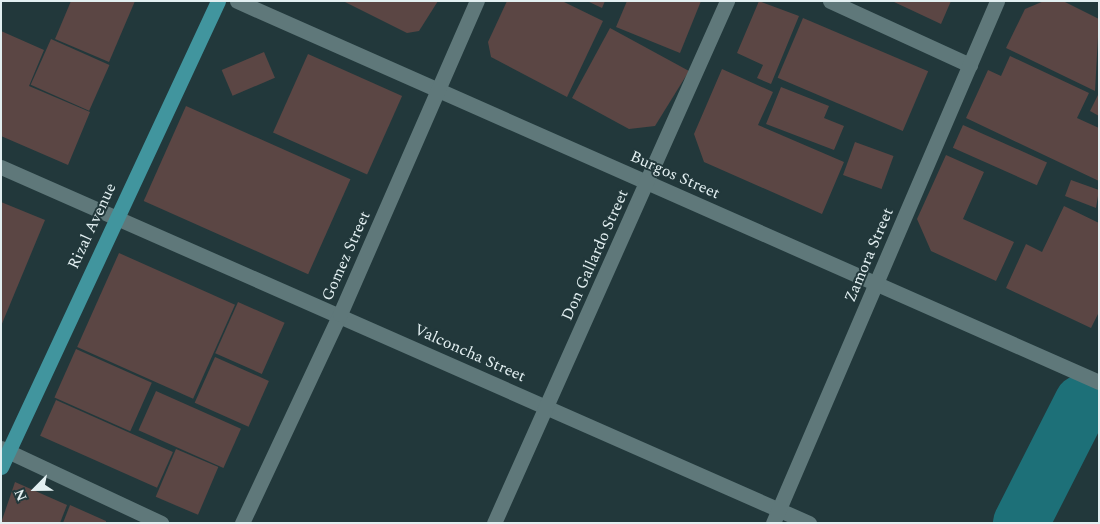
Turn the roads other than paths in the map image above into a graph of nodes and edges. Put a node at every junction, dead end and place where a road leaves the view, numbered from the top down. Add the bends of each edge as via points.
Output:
1 (218, 1) edge
2 (236, 1) edge
3 (477, 1) edge
4 (727, 1) edge
5 (830, 1) edge
6 (998, 1) edge
7 (970, 65) junction
8 (438, 90) junction
9 (1, 167) edge
10 (647, 182) junction
11 (116, 214) junction
12 (876, 284) junction
13 (340, 314) junction
14 (1099, 382) edge
15 (546, 406) junction
16 (5, 449) edge
17 (1, 467) edge
18 (776, 516) edge
19 (160, 523) edge
20 (242, 523) edge
21 (494, 523) edge
22 (809, 523) edge

1 - 11 main road, Rizal Avenue
2 - 8 street, Burgos Street
3 - 8 street, Gomez Street
4 - 10 street, Don Gallardo Street
5 - 7 street
6 - 7 street, Zamora Street
7 - 12 street, Zamora Street
8 - 10 street, Burgos Street
8 - 13 street, Gomez Street
9 - 11 street, Valconcha Street
10 - 12 street, Burgos Street
10 - 15 street, Don Gallardo Street
11 - 13 street, Valconcha Street
11 - 16 main road, Rizal Avenue
12 - 14 street, Burgos Street
12 - 18 street, Zamora Street
13 - 15 street, Valconcha Street
13 - 20 street, Gomez Street
15 - 18 street, Valconcha Street
15 - 21 street, Don Gallardo Street
16 - 17 main road, Rizal Avenue
16 - 19 street
18 - 22 street, Valconcha Street

